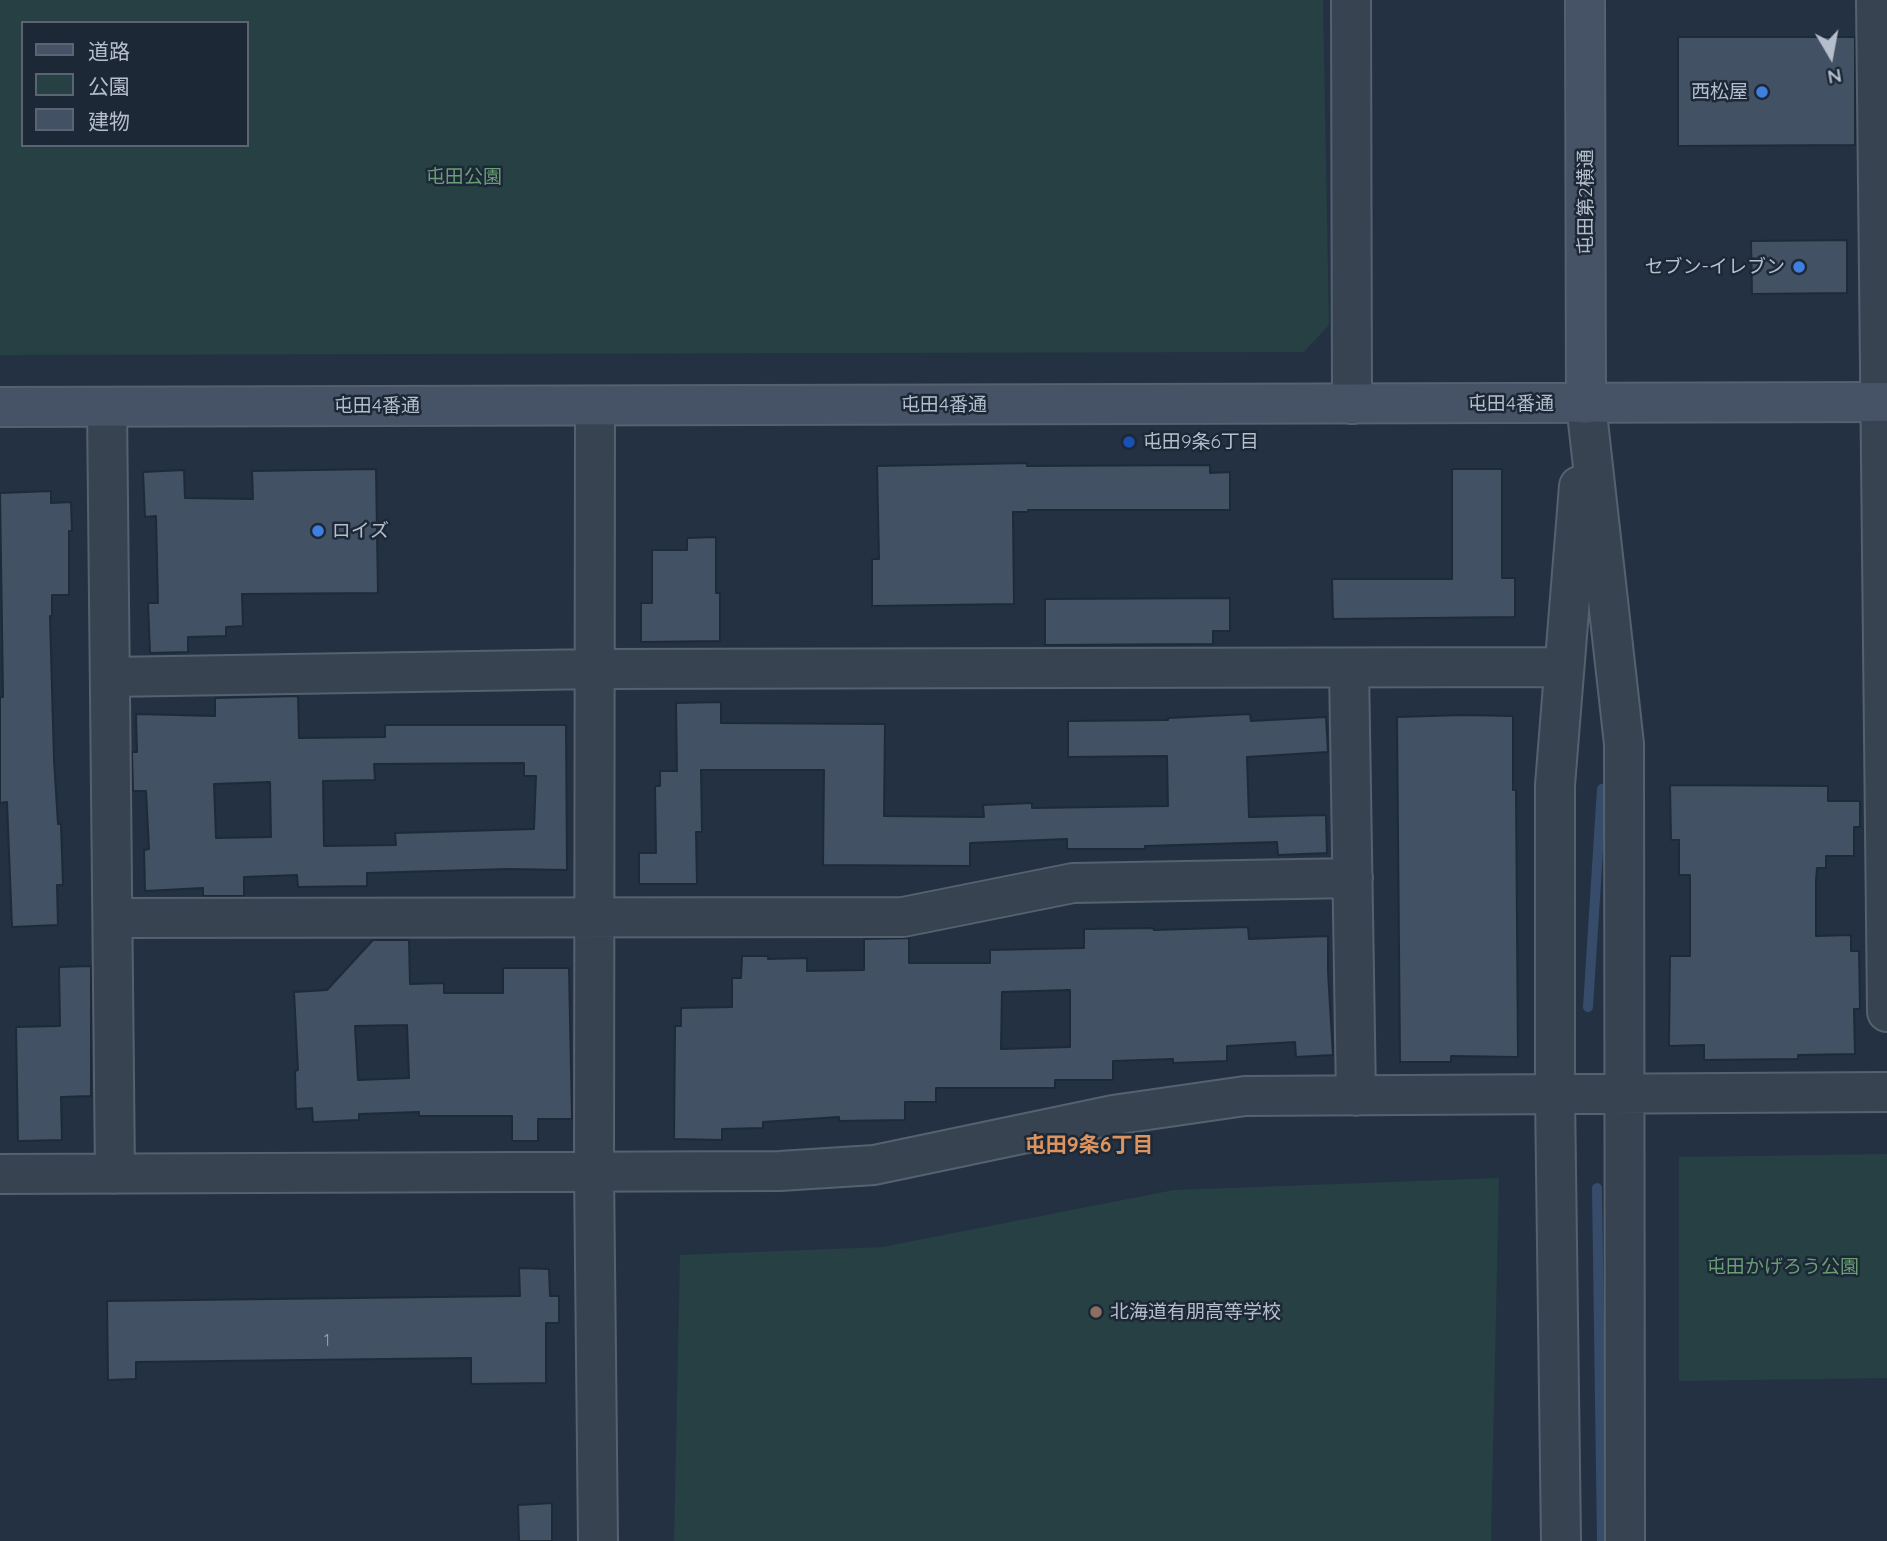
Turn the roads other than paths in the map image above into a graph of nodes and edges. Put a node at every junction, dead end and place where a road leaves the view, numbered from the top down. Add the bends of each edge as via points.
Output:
1 (1351, 0) edge
2 (1585, 0) edge
3 (1876, 0) edge
4 (1882, 130) edge
5 (1884, 402) edge
6 (1352, 404) junction
7 (1586, 404) junction
8 (595, 406) junction
9 (0, 407) edge
10 (107, 407) junction
11 (1885, 663) edge
12 (1563, 667) junction
13 (1349, 668) junction
14 (595, 669) junction
15 (110, 677) junction
16 (1886, 874) edge
17 (1353, 878) junction
18 (594, 916) junction
19 (113, 918) junction
20 (1887, 1012) edge
21 (1887, 1092) edge
22 (1555, 1095) junction
23 (1624, 1095) junction
24 (1356, 1096) junction
25 (594, 1171) junction
26 (0, 1174) edge
27 (115, 1174) junction
28 (598, 1541) edge
29 (1561, 1541) edge
30 (1625, 1541) edge

1 - 6 street
2 - 7 street, 屯田第2横通
3 - 4 street
4 - 5 street
5 - 7 street, 屯田4番通
5 - 11 street
6 - 7 street, 屯田4番通
6 - 8 street, 屯田4番通
7 - 12 street
7 - 23 street via 1624,744
8 - 10 street, 屯田4番通
8 - 14 street
9 - 10 street, 屯田4番通
10 - 15 street
11 - 16 street
12 - 13 street
12 - 22 street via 1555,785
13 - 14 street
13 - 17 street
14 - 15 street
14 - 18 street
15 - 19 street
16 - 20 street
17 - 18 street via 1073,883 903,917
17 - 24 street
18 - 19 street
18 - 25 street
19 - 27 street
21 - 23 street
22 - 23 street
22 - 24 street
22 - 29 street
23 - 30 street
24 - 25 street via 1245,1096 1113,1115 874,1164 780,1171
25 - 27 street
25 - 28 street
26 - 27 street

